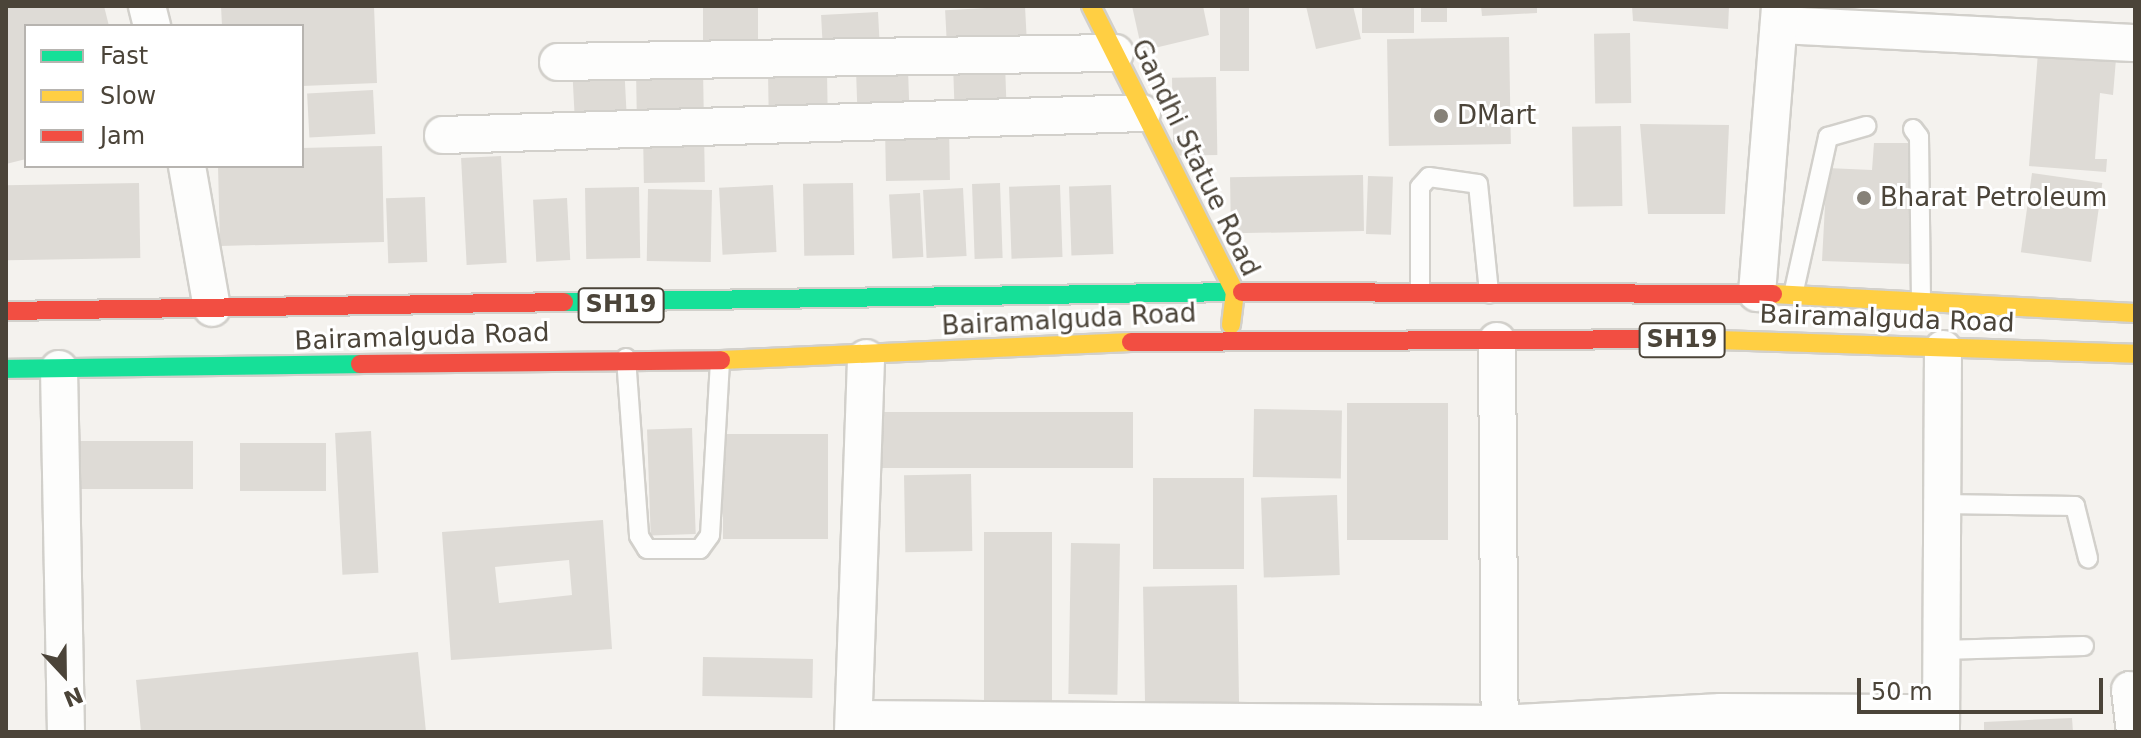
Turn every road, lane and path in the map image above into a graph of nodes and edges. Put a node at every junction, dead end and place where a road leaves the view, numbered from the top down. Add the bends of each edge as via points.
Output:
1 (1097, 7) edge
2 (1780, 16) edge
3 (2135, 43) edge
4 (1115, 53) junction
5 (558, 62) dead end
6 (1142, 113) junction
7 (1866, 126) dead end
8 (1913, 129) dead end
9 (443, 135) dead end
10 (187, 168) edge
11 (1235, 292) junction
12 (1420, 293) junction
13 (1489, 293) junction
14 (1757, 293) junction
15 (1793, 295) junction
16 (1921, 302) junction
17 (212, 308) junction
18 (6, 311) edge
19 (2135, 313) edge
20 (1230, 336) junction
21 (1497, 341) junction
22 (1943, 349) junction
23 (2135, 354) edge
24 (626, 357) junction
25 (720, 358) junction
26 (866, 358) junction
27 (6, 369) edge
28 (59, 369) junction
29 (1942, 504) junction
30 (2088, 558) dead end
31 (2084, 646) dead end
32 (1941, 650) junction
33 (2130, 690) dead end
34 (1941, 723) edge
35 (853, 726) edge
36 (1500, 728) edge
37 (66, 732) edge
38 (2135, 732) edge

1 - 4 main road, Gandhi Statue Road
2 - 3 street
2 - 14 street
4 - 5 street
4 - 6 main road, Gandhi Statue Road
6 - 9 street
6 - 11 main road, Gandhi Statue Road
7 - 15 lane via 1828,137
8 - 16 lane via 1919,137
10 - 17 street
11 - 12 main road, Bairamalguda Road / SH19
11 - 17 main road, Bairamalguda Road / SH19
11 - 20 main road, Gandhi Statue Road
12 - 13 main road, Bairamalguda Road / SH19
12 - 13 lane via 1420,187 1429,177 1478,184
13 - 14 main road, Bairamalguda Road / SH19
14 - 15 main road, Bairamalguda Road / SH19
15 - 16 main road, Bairamalguda Road / SH19
16 - 19 main road, Bairamalguda Road / SH19
17 - 18 main road, Bairamalguda Road / SH19
20 - 21 main road, Bairamalguda Road / SH19
20 - 26 main road, Bairamalguda Road / SH19
21 - 22 main road, Bairamalguda Road / SH19 via 1734,339
21 - 36 street
22 - 23 main road, Bairamalguda Road / SH19
22 - 29 street
24 - 25 main road, Bairamalguda Road / SH19
24 - 25 lane via 639,536 647,549 700,549 710,535
24 - 28 main road, Bairamalguda Road / SH19
25 - 26 main road, Bairamalguda Road / SH19
26 - 35 street
27 - 28 main road, Bairamalguda Road / SH19
28 - 37 street
29 - 30 lane via 2075,506
29 - 32 street
31 - 32 lane
32 - 34 street
33 - 38 street
34 - 36 street via 1721,712
35 - 36 street

